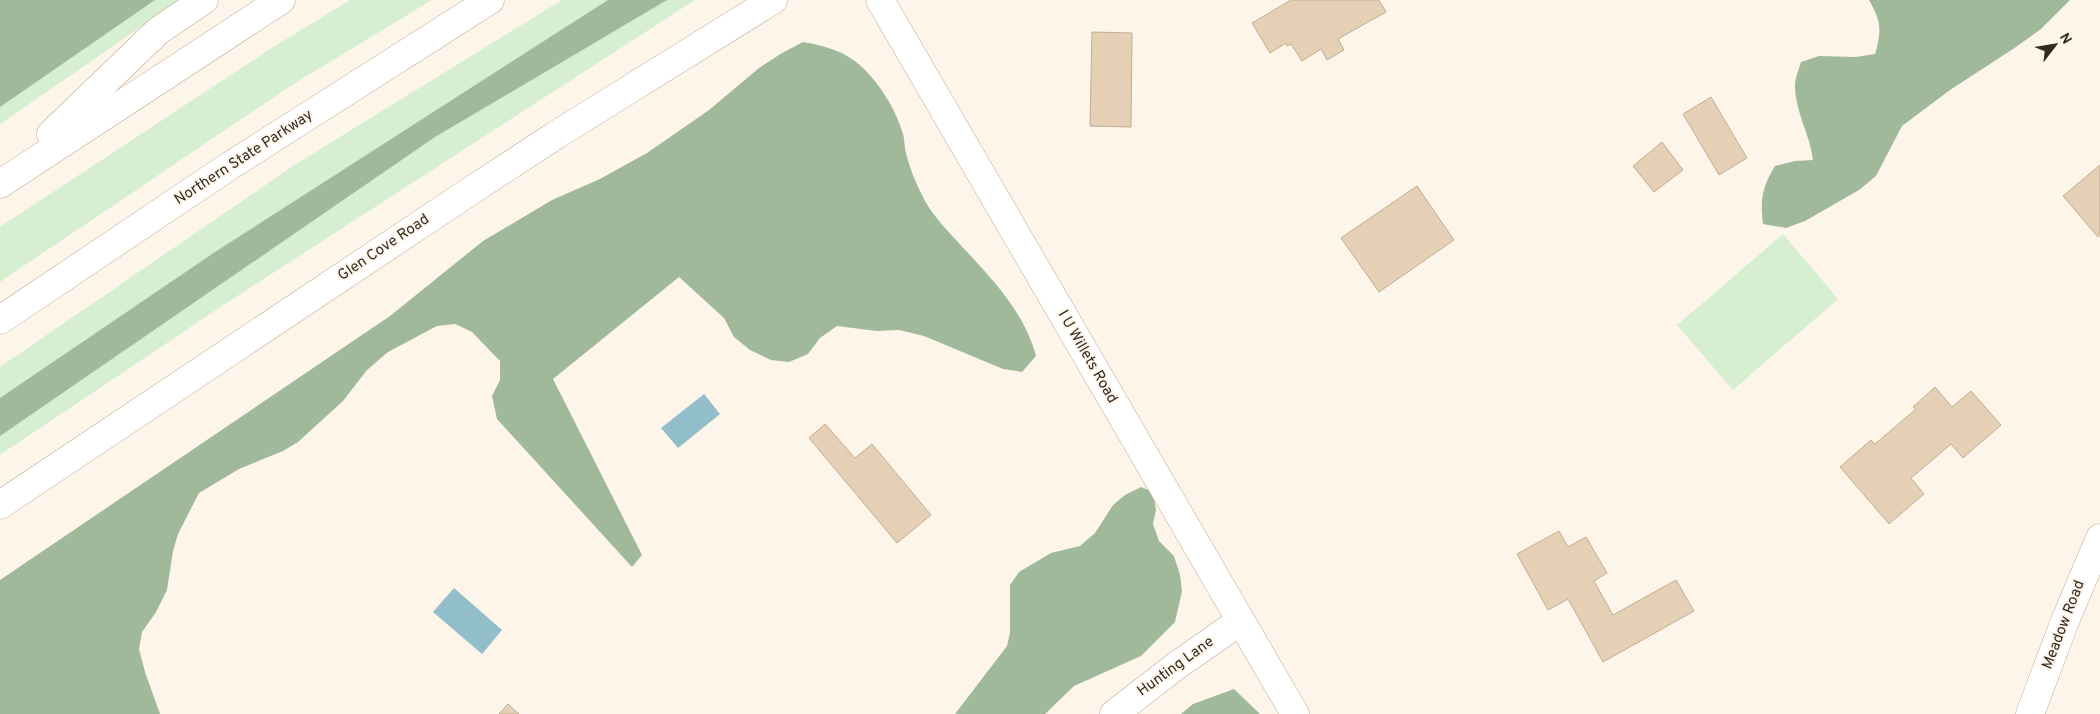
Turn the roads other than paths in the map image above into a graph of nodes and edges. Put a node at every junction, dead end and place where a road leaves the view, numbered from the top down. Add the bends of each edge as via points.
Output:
1 (204, 0) edge
2 (281, 0) edge
3 (490, 0) edge
4 (773, 0) edge
5 (880, 0) edge
6 (0, 184) edge
7 (0, 320) edge
8 (0, 505) edge
9 (2100, 538) edge
10 (1240, 622) junction
11 (1114, 714) edge
12 (1294, 714) edge
13 (2030, 714) edge

1 - 6 main road via 158,31
2 - 6 main road
3 - 7 main road, Northern State Parkway via 231,165
4 - 8 main road, Glen Cove Road via 548,140
5 - 10 main road, I U Willets Road
9 - 13 main road, Meadow Road
10 - 11 main road, Hunting Lane
10 - 12 main road, I U Willets Road

